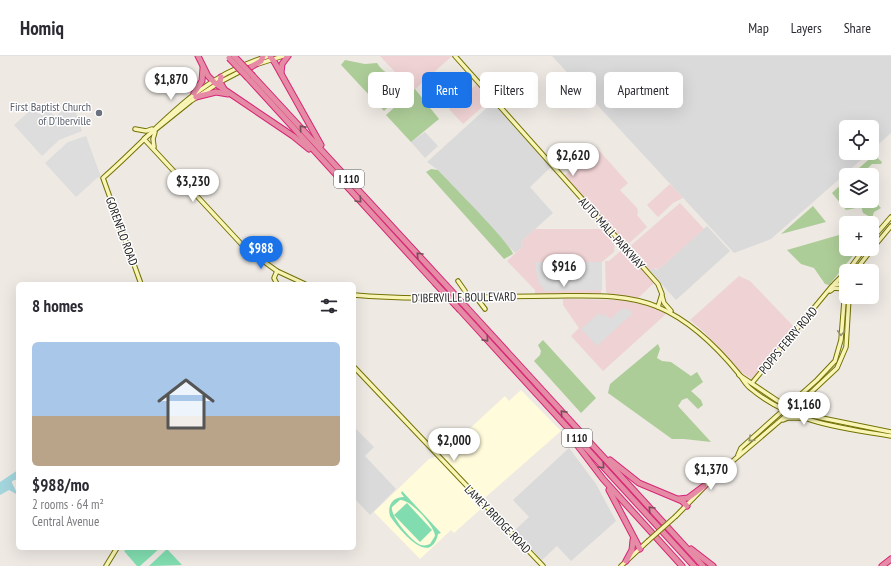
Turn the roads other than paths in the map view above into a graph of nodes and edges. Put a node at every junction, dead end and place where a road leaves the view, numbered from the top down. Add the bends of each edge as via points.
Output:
1 (198, 56) edge
2 (283, 56) edge
3 (288, 56) edge
4 (455, 56) edge
5 (230, 57) edge
6 (263, 57) edge
7 (270, 57) edge
8 (203, 65) junction
9 (251, 67) junction
10 (282, 76) junction
11 (218, 81) junction
12 (228, 93) junction
13 (195, 95) junction
14 (157, 128) junction
15 (135, 129) dead end
16 (144, 139) junction
17 (154, 148) junction
18 (323, 162) junction
19 (334, 162) junction
20 (891, 217) edge
21 (891, 226) edge
22 (879, 231) edge
23 (879, 241) edge
24 (867, 256) edge
25 (860, 264) edge
26 (269, 266) junction
27 (277, 271) junction
28 (274, 276) junction
29 (839, 279) edge
30 (458, 281) dead end
31 (140, 282) edge
32 (276, 282) edge
33 (301, 282) edge
34 (834, 284) junction
35 (839, 285) edge
36 (839, 288) edge
37 (662, 294) junction
38 (356, 296) edge
39 (824, 296) junction
40 (461, 297) junction
41 (483, 297) junction
42 (844, 304) edge
43 (849, 304) edge
44 (658, 307) junction
45 (485, 309) dead end
46 (673, 314) junction
47 (356, 369) edge
48 (739, 375) junction
49 (752, 383) junction
50 (807, 397) junction
51 (774, 404) junction
52 (788, 405) junction
53 (794, 408) junction
54 (783, 409) junction
55 (789, 412) junction
56 (776, 416) junction
57 (812, 416) junction
58 (558, 418) junction
59 (807, 419) junction
60 (773, 426) junction
61 (891, 432) edge
62 (891, 436) edge
63 (597, 451) junction
64 (737, 456) junction
65 (603, 479) junction
66 (704, 486) junction
67 (677, 499) junction
68 (687, 506) junction
69 (677, 538) junction
70 (633, 539) junction
71 (640, 549) junction
72 (116, 550) edge
73 (891, 559) edge
74 (626, 561) junction
75 (106, 566) edge
76 (543, 566) edge
77 (621, 566) edge
78 (682, 566) edge
79 (694, 566) edge
80 (704, 566) edge
81 (713, 566) edge
82 (882, 566) edge

1 - 8 highway
2 - 7 main road
3 - 10 highway via 282,64
4 - 37 main road, AUTO MALL PARKWAY via 658,284
5 - 18 highway, I 110, bridge
19 -> 5 highway, I 110, bridge via 253,76
6 - 7 main road
6 - 9 highway
6 - 11 main road
7 - 9 main road
7 - 10 highway
8 - 11 highway
8 - 13 highway via 202,81
9 - 11 main road
10 - 19 highway via 314,134
11 - 12 highway
11 - 13 main road
12 - 13 highway
12 - 18 highway via 292,136
13 - 14 main road
14 - 15 main road via 146,131
14 - 16 main road
14 - 17 main road via 153,136
16 - 17 main road
16 - 31 main road, GORENFLO ROAD via 103,178
17 - 26 main road via 237,240
18 -> 58 highway, I 110, bridge
63 -> 19 highway, I 110, bridge
20 - 22 main road
21 - 23 main road
24 - 25 main road
26 - 27 main road
26 - 28 main road
27 - 28 main road
27 - 33 main road
28 - 32 main road
29 - 34 main road, POPPS FERRY ROAD
30 - 40 main road via 465,291
34 - 35 main road
34 - 39 main road, POPPS FERRY ROAD
36 - 39 main road, POPPS FERRY ROAD
37 - 44 main road
37 - 46 main road, AUTO MALL PARKWAY via 664,303
38 - 40 main road, D'IBERVILLE BOULEVARD
39 - 49 main road, POPPS FERRY ROAD
40 - 41 main road, D'IBERVILLE BOULEVARD
41 - 44 main road, D'IBERVILLE BOULEVARD via 611,296 637,300
41 - 45 main road via 479,301
42 -> 52 main road via 841,340 835,361 823,375
43 - 50 main road via 846,347 842,359
44 - 46 main road, D'IBERVILLE BOULEVARD
46 - 48 main road, D'IBERVILLE BOULEVARD via 696,330
47 - 76 main road, LAMEY BRIDGE ROAD
48 - 49 main road, D'IBERVILLE BOULEVARD
48 - 51 main road, D'IBERVILLE BOULEVARD via 750,389
49 - 52 main road, D'IBERVILLE BOULEVARD
50 - 53 main road
50 - 57 main road via 806,406
51 - 54 main road, D'IBERVILLE BOULEVARD
51 - 56 main road via 777,408
52 - 53 main road, D'IBERVILLE BOULEVARD
52 - 54 main road
53 - 55 main road
53 - 57 main road, D'IBERVILLE BOULEVARD
54 - 55 main road, D'IBERVILLE BOULEVARD
54 - 56 main road
55 - 59 main road, D'IBERVILLE BOULEVARD
55 - 60 main road
56 -> 64 main road via 741,448
57 - 61 main road, D'IBERVILLE BOULEVARD
58 - 65 highway
58 -> 79 highway, I 110
59 - 60 main road via 788,418
59 - 62 main road, D'IBERVILLE BOULEVARD
60 - 64 main road via 745,452
63 - 67 highway via 639,483
69 -> 63 highway, I 110
64 - 66 main road
65 - 70 highway
65 - 78 highway
66 - 67 highway via 688,498
66 - 68 main road
67 - 68 highway
68 - 71 main road, bridge
69 - 80 highway, I 110
69 - 81 highway
70 - 71 highway
70 - 74 highway via 632,550
71 - 74 main road
72 - 75 main road
73 - 82 highway
74 - 77 main road

